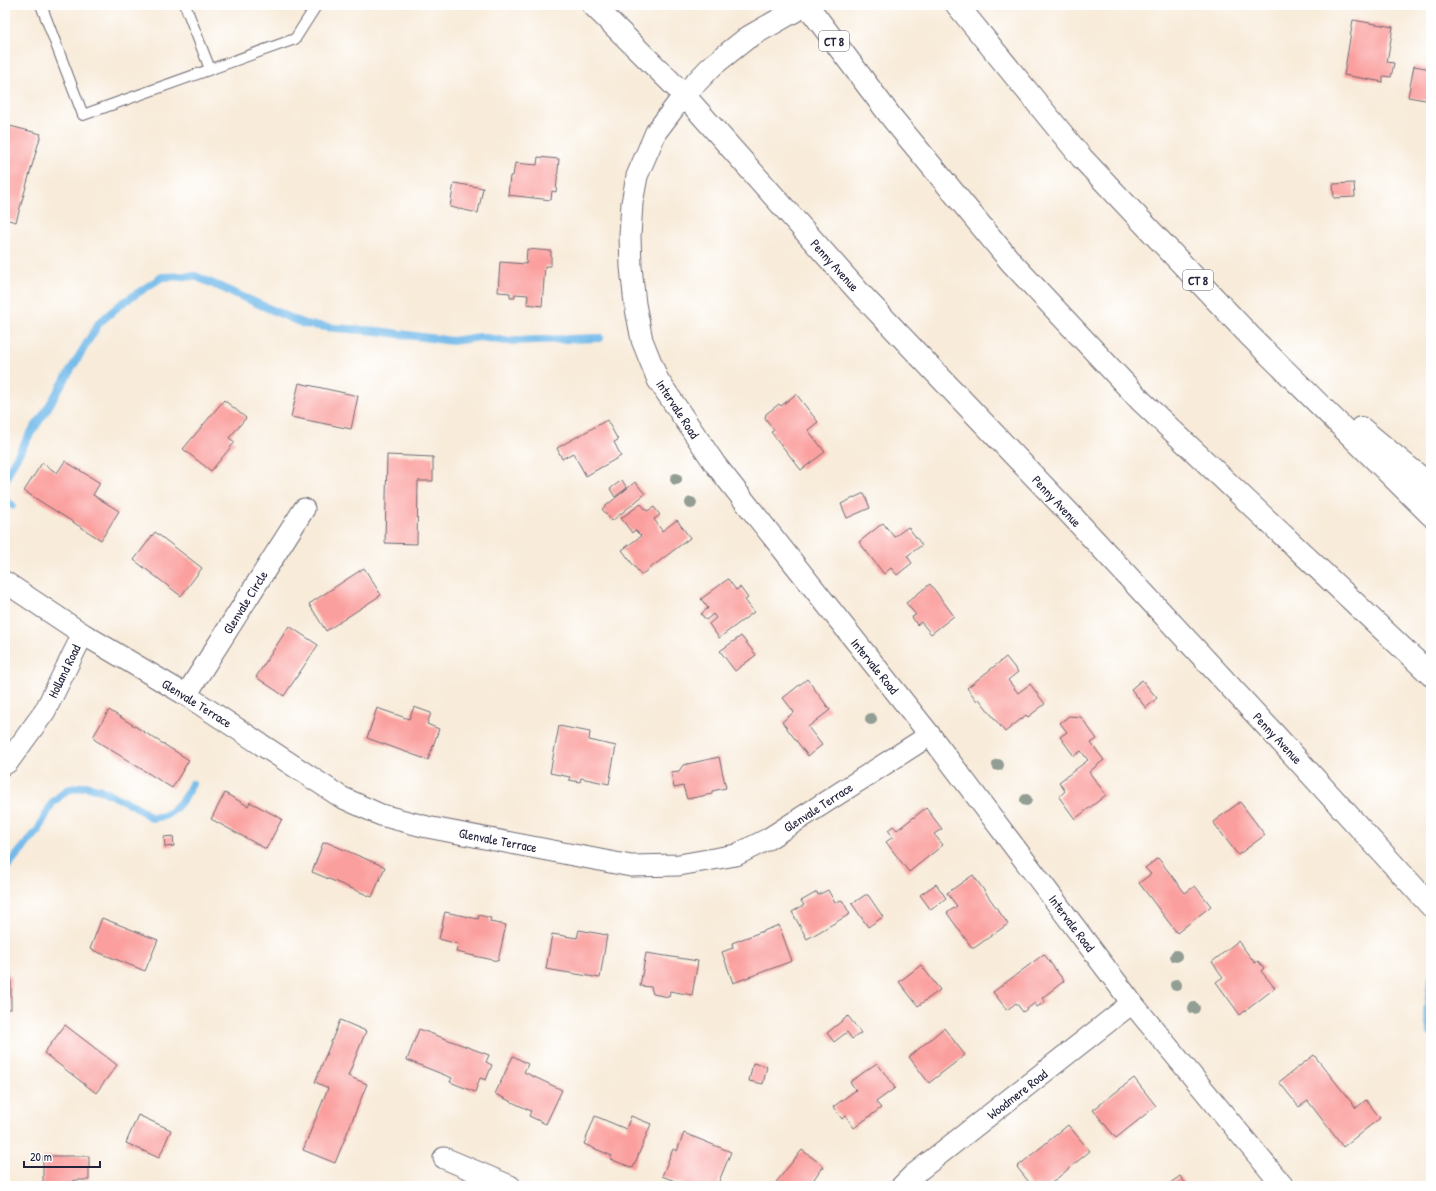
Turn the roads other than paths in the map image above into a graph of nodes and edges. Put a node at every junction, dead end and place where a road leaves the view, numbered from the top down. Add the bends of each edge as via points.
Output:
1 (41, 5) edge
2 (185, 5) edge
3 (315, 5) edge
4 (593, 5) edge
5 (806, 5) edge
6 (957, 5) edge
7 (210, 69) junction
8 (684, 95) junction
9 (1250, 336) junction
10 (1431, 486) edge
11 (304, 509) dead end
12 (1431, 515) edge
13 (5, 582) edge
14 (83, 634) junction
15 (1431, 675) edge
16 (186, 695) junction
17 (930, 735) junction
18 (5, 764) edge
19 (1431, 906) edge
20 (1132, 1003) junction
21 (444, 1158) dead end
22 (510, 1186) edge
23 (902, 1186) edge
24 (1283, 1186) edge

1 - 7 lane via 83,114
2 - 7 lane
3 - 7 lane via 295,39
4 - 8 main road, Penny Avenue
5 - 8 main road via 747,38 712,66
5 - 15 main road, CT 8 via 892,118 1011,262 1141,401
6 - 9 main road, CT 8 via 1082,158
8 - 17 street, Intervale Road via 656,132 637,176 632,203 631,267 642,340 658,380 715,464
8 - 19 main road, Penny Avenue via 858,292 1066,510
9 - 10 main road
9 - 12 main road, CT 8
11 - 16 street, Glenvale Circle
13 - 14 street, Holland Road
14 - 16 street, Glenvale Terrace
14 - 18 street, Holland Road via 45,711
16 - 17 street, Glenvale Terrace via 341,797 381,815 427,827 631,866 679,865 736,855 768,839
17 - 20 street, Intervale Road
20 - 23 street, Woodmere Road
20 - 24 street, Intervale Road
21 - 22 street

